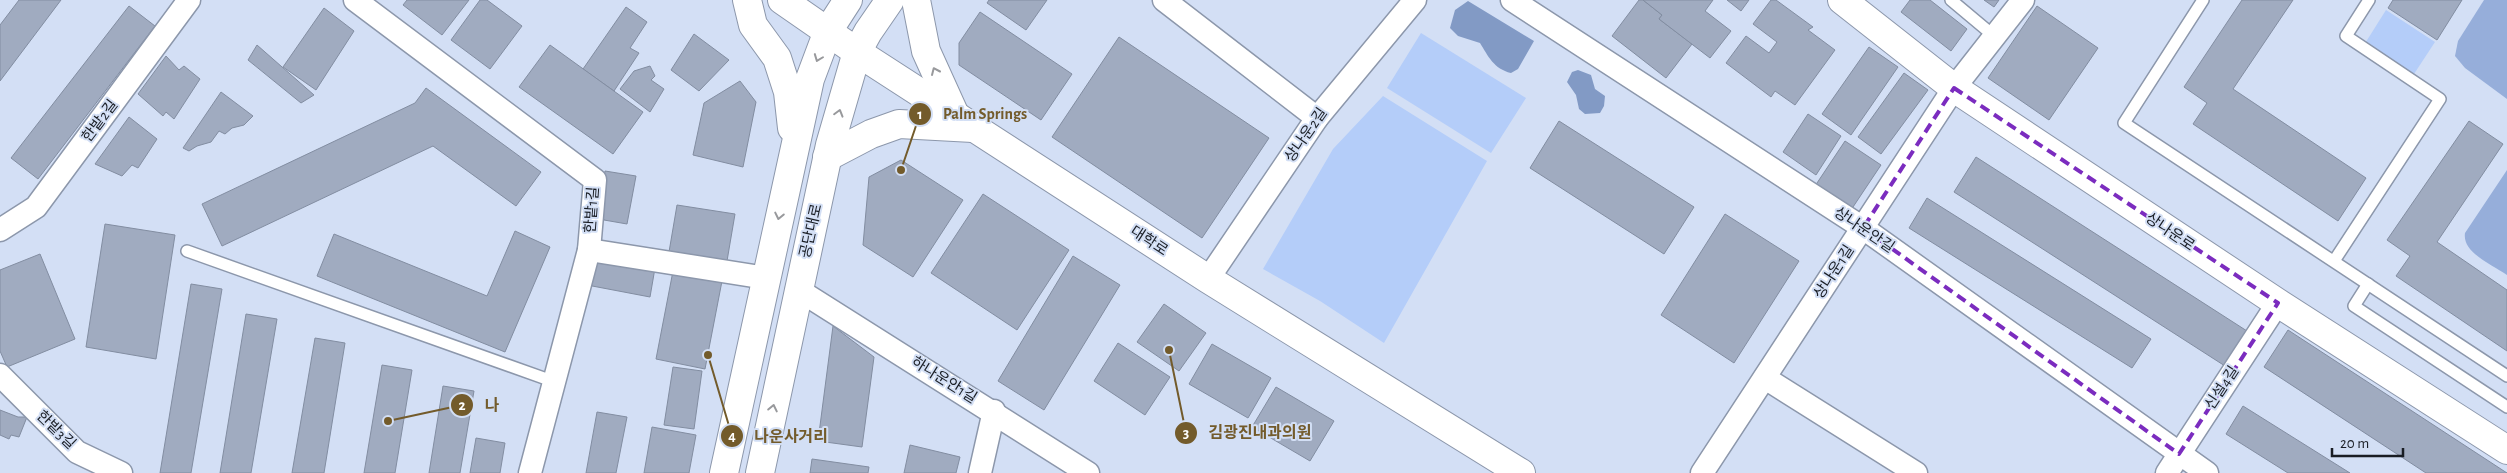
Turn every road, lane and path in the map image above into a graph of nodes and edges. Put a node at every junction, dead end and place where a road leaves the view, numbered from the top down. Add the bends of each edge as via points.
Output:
1 (189, 0) edge
2 (355, 0) edge
3 (747, 0) edge
4 (782, 0) edge
5 (848, 0) edge
6 (890, 0) edge
7 (916, 0) edge
8 (1415, 0) edge
9 (1512, 0) edge
10 (1842, 0) edge
11 (1951, 0) edge
12 (2022, 0) edge
13 (2203, 0) edge
14 (2369, 0) edge
15 (1178, 4) edge
16 (828, 30) junction
17 (1994, 36) junction
18 (857, 52) junction
19 (1954, 88) junction
20 (1317, 118) junction
21 (965, 121) junction
22 (793, 151) junction
23 (827, 157) junction
24 (1863, 228) junction
25 (0, 230) edge
26 (589, 250) junction
27 (187, 251) dead end
28 (2334, 261) junction
29 (766, 278) junction
30 (1208, 279) junction
31 (2368, 284) junction
32 (798, 289) junction
33 (2278, 303) junction
34 (0, 375) edge
35 (2507, 376) edge
36 (1765, 378) junction
37 (555, 382) junction
38 (2507, 407) edge
39 (994, 411) junction
40 (2507, 450) edge
41 (2179, 454) junction
42 (120, 473) edge
43 (530, 473) edge
44 (724, 473) edge
45 (760, 473) edge
46 (980, 473) edge
47 (1088, 473) edge
48 (1521, 473) edge
49 (1702, 473) edge
50 (1916, 473) edge
51 (2166, 473) edge
52 (2208, 473) edge

1 - 25 street, 한밭2길 via 36,207
2 - 26 street, 한밭1길 via 595,180
3 - 22 street via 753,25 777,58 785,83
4 - 16 street, 대학로
5 - 16 street
6 - 18 street, 공단대로
21 -> 7 street via 926,51
8 - 20 street, 상나운2길
9 - 24 street, 상나운안길
10 - 19 street, 상나운로
11 - 17 lane
12 - 17 street, 상나운1길
13 - 28 lane via 2124,123
14 - 28 lane via 2346,36 2440,99
15 - 20 street
16 - 18 street, 대학로
16 -> 22 street via 810,79
17 - 19 street, 상나운1길
18 - 21 street, 대학로
23 -> 18 street, 공단대로
19 - 24 street, 상나운1길
19 - 33 street, 상나운로
20 - 30 street, 상나운2길
21 - 23 street via 899,124 871,134
21 - 30 street, 대학로
22 -> 29 street
23 - 32 street, 공단대로
24 - 36 street, 상나운1길
24 - 41 street, 상나운안길
26 - 29 street
26 - 37 street, 한밭1길
27 - 37 lane
28 - 31 lane
29 - 44 street
30 - 48 street, 대학로
31 - 35 lane
31 - 38 lane via 2354,306
32 - 39 street, 하나운안1길
45 -> 32 street, 공단대로
33 - 40 street, 상나운로
33 - 41 street, 신설4길
34 - 42 street, 한밭3길 via 77,452
36 - 49 street, 상나운1길
36 - 50 street
37 - 43 street, 한밭1길
39 - 46 street
39 - 47 street, 하나운안1길
41 - 51 street, 신설4길
41 - 52 street, 상나운안길

